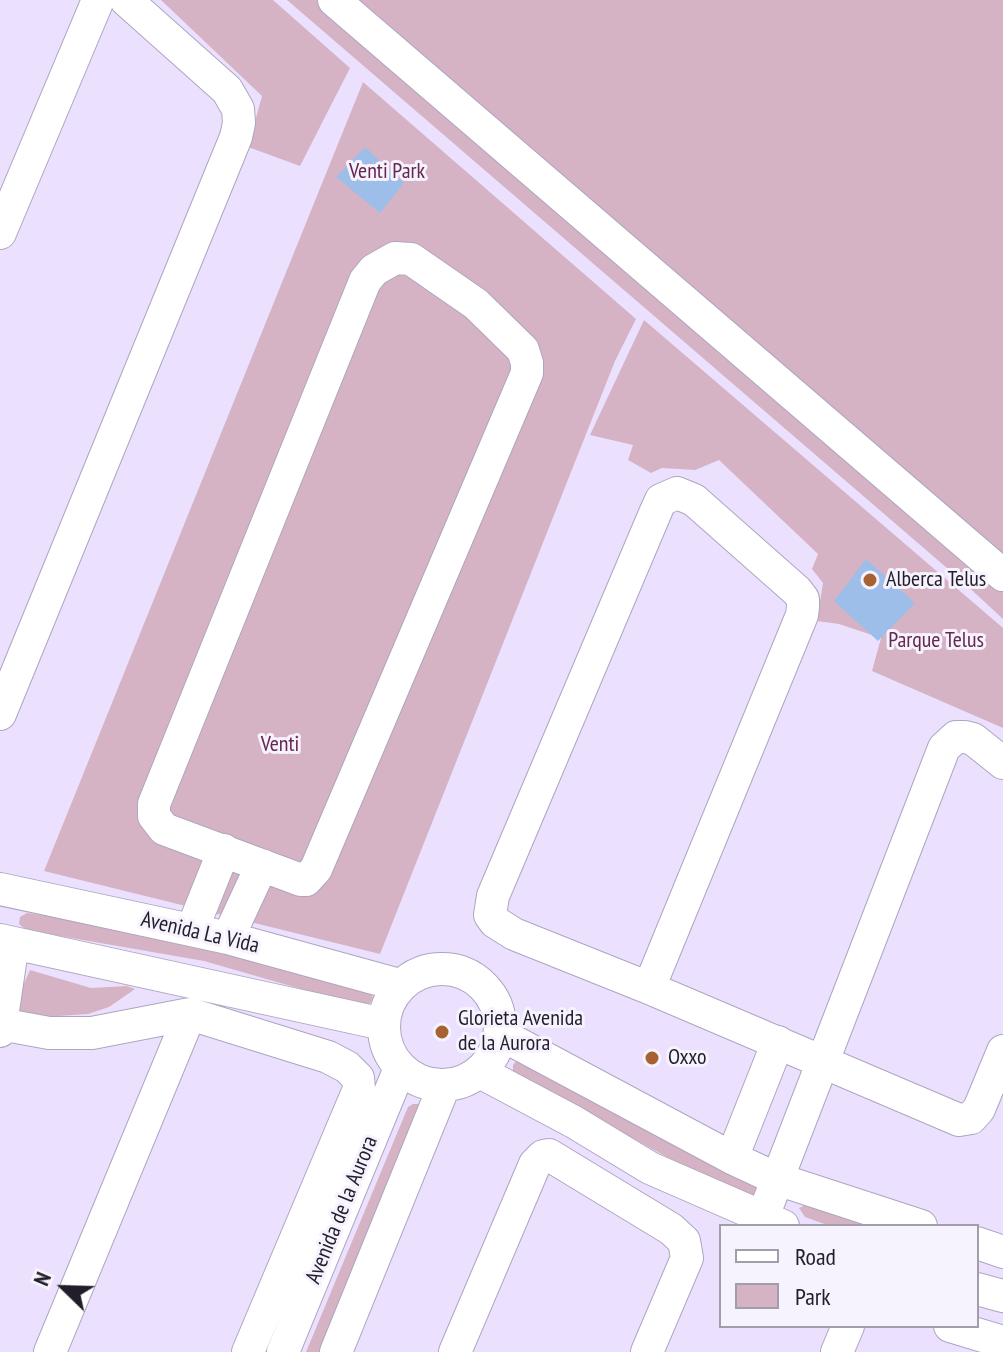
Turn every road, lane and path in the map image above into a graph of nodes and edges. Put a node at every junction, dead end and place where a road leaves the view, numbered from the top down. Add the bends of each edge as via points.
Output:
1 (98, 0) edge
2 (126, 0) edge
3 (334, 0) edge
4 (0, 233) edge
5 (1003, 575) edge
6 (0, 714) edge
7 (1003, 763) edge
8 (224, 850) junction
9 (262, 865) junction
10 (0, 889) edge
11 (192, 930) junction
12 (228, 938) junction
13 (7, 941) edge
14 (399, 985) junction
15 (649, 988) junction
16 (190, 1014) junction
17 (383, 1024) junction
18 (1, 1026) edge
19 (500, 1034) junction
20 (778, 1042) junction
21 (1003, 1051) edge
22 (823, 1062) junction
23 (400, 1068) junction
24 (480, 1072) junction
25 (444, 1086) junction
26 (732, 1158) junction
27 (777, 1179) junction
28 (772, 1222) edge
29 (915, 1224) edge
30 (979, 1244) edge
31 (1003, 1252) edge
32 (979, 1290) edge
33 (1003, 1296) edge
34 (847, 1328) edge
35 (957, 1328) edge
36 (1003, 1342) edge
37 (50, 1352) edge
38 (248, 1352) edge
39 (283, 1352) edge
40 (336, 1352) edge
41 (455, 1352) edge
42 (647, 1352) edge
43 (837, 1352) edge

1 - 4 street
2 - 6 street via 227,90 239,123
3 - 5 street
7 - 22 street via 973,739 956,737 944,748
8 - 9 street
8 - 9 street via 164,829 154,816 154,804 365,281 384,263 411,259 476,304 523,350 527,373 316,869 301,880
8 - 11 street
9 - 12 street
10 - 11 street, Avenida La Vida
11 - 12 street, Avenida La Vida
12 - 14 street, Avenida La Vida
13 - 17 street
13 - 18 street
14 - 17 street
14 - 19 street via 427,970 465,972 493,997
15 - 15 street via 803,607 797,591 694,500 677,493 661,500 656,511 490,915 514,934
15 - 20 street
16 - 18 street via 83,1034
16 - 37 street
16 - 38 street via 328,1057 358,1078 359,1089
17 - 23 street
19 - 24 street
19 - 26 street
20 - 22 street
20 - 26 street
21 - 22 street via 979,1109 965,1120
22 - 27 street
23 - 25 street
23 - 39 street, Avenida de la Aurora
24 - 25 street
24 - 28 street via 650,1168
25 - 40 street
26 - 27 street
27 - 28 street
27 - 29 street
30 - 31 street
32 - 33 street
34 - 43 street
35 - 36 street
41 - 42 street via 535,1164 549,1155 684,1241 687,1258

